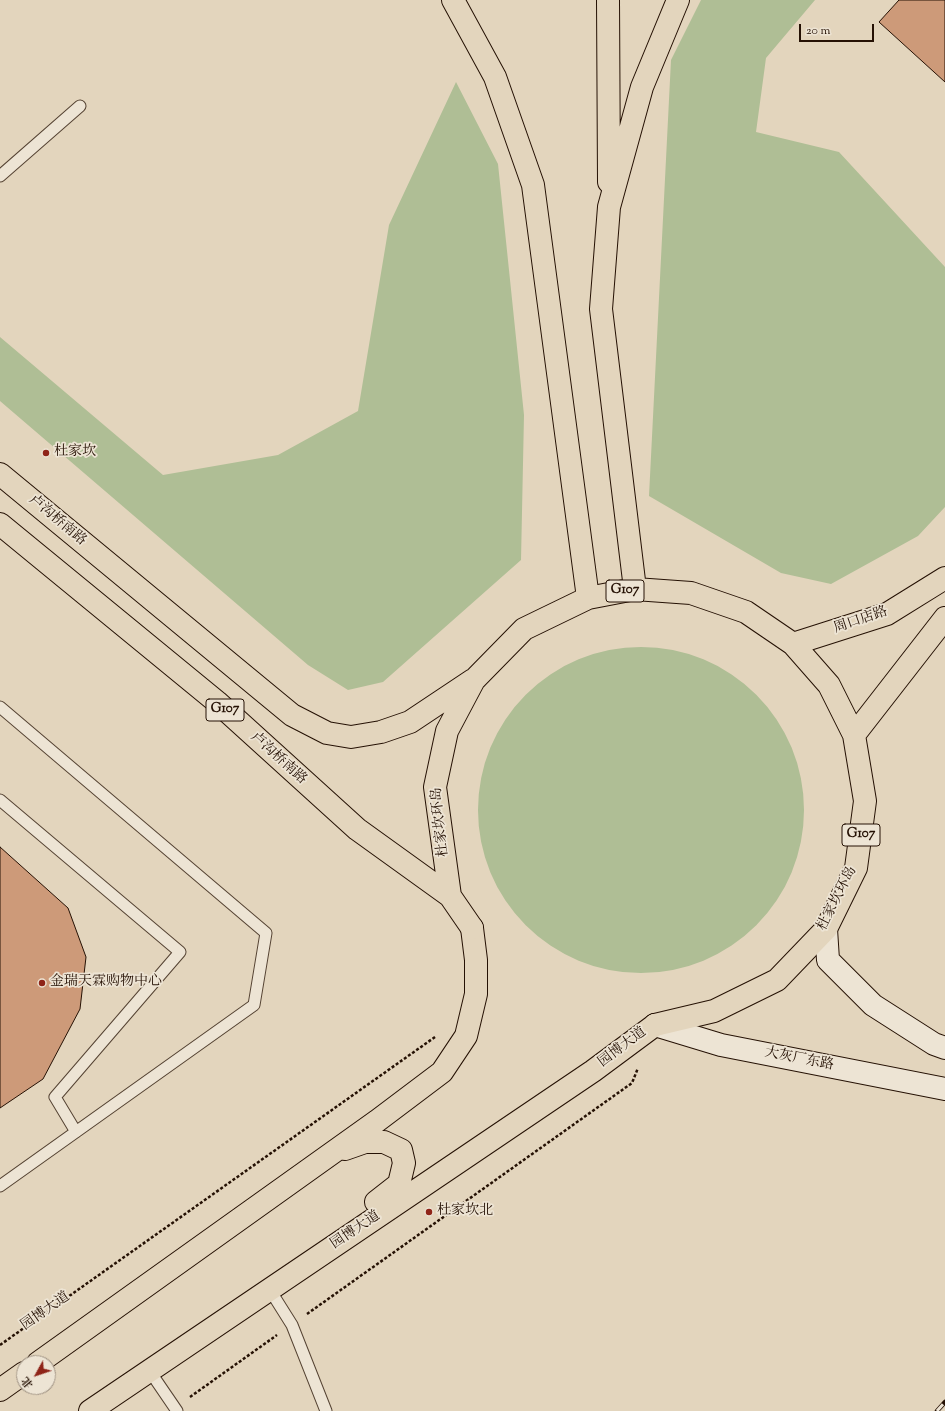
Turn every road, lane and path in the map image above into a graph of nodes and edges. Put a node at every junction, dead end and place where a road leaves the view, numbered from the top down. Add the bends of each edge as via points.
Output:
1 (453, 0) edge
2 (608, 0) edge
3 (678, 0) edge
4 (80, 106) dead end
5 (0, 176) edge
6 (609, 207) junction
7 (0, 474) edge
8 (0, 524) edge
9 (945, 578) edge
10 (635, 590) junction
11 (588, 598) junction
12 (945, 618) edge
13 (793, 644) junction
14 (474, 680) junction
15 (0, 708) edge
16 (854, 735) junction
17 (0, 800) edge
18 (450, 896) junction
19 (826, 929) junction
20 (655, 1025) junction
21 (440, 1032) dead end
22 (945, 1048) edge
23 (641, 1061) dead end
24 (945, 1089) edge
25 (76, 1132) junction
26 (331, 1154) junction
27 (0, 1186) edge
28 (317, 1257) junction
29 (270, 1290) junction
30 (292, 1325) junction
31 (0, 1345) edge
32 (49, 1355) edge
33 (149, 1370) junction
34 (16, 1379) edge
35 (0, 1390) edge
36 (176, 1409) edge
37 (90, 1411) edge
38 (326, 1411) edge

1 - 11 main road via 495,77 533,185
2 - 6 main road
3 - 6 main road via 642,87
4 - 5 lane
6 - 10 main road via 601,309
7 - 14 main road, 卢沟桥南路 / G107 via 292,715 327,733 351,737 381,732 410,722
8 - 18 main road, 卢沟桥南路 / G107 via 217,702 357,829
9 - 13 main road, 周口店路 via 887,614
10 - 11 main road, 杜家坎环岛 / G107
10 - 13 main road, 杜家坎环岛 / G107 via 691,593 746,612
11 - 14 main road, 杜家坎环岛 / G107 via 524,629
12 - 16 main road
13 - 16 main road, 杜家坎环岛 / G107 via 829,686
14 - 18 main road, 杜家坎环岛 / G107 via 447,731 435,787
15 - 25 lane via 266,933 254,1005
16 - 19 main road, 杜家坎环岛 / G107 via 865,801 856,868
17 - 25 lane via 180,952 55,1097
18 - 26 main road, 杜家坎环岛 / G107 via 472,928 476,960 476,994 466,1036 442,1072
19 - 20 main road, 杜家坎环岛 / G107 via 777,980 714,1011
19 - 22 main road via 828,960 873,1005 934,1044
20 - 24 main road, 大灰厂东路 via 722,1045
20 - 28 main road, 园博大道 via 593,1071
21 - 31 path, 园博大道
23 - 30 path, 园博大道 via 632,1083
25 - 27 lane
26 - 28 main road via 366,1142 384,1142 401,1150 404,1163 399,1184 353,1218
26 - 32 main road
28 - 29 main road, 园博大道
29 - 30 lane
29 - 33 main road, 园博大道
30 - 36 path, 园博大道
30 - 38 lane
33 - 36 lane
33 - 37 main road, 园博大道
34 - 35 main road

